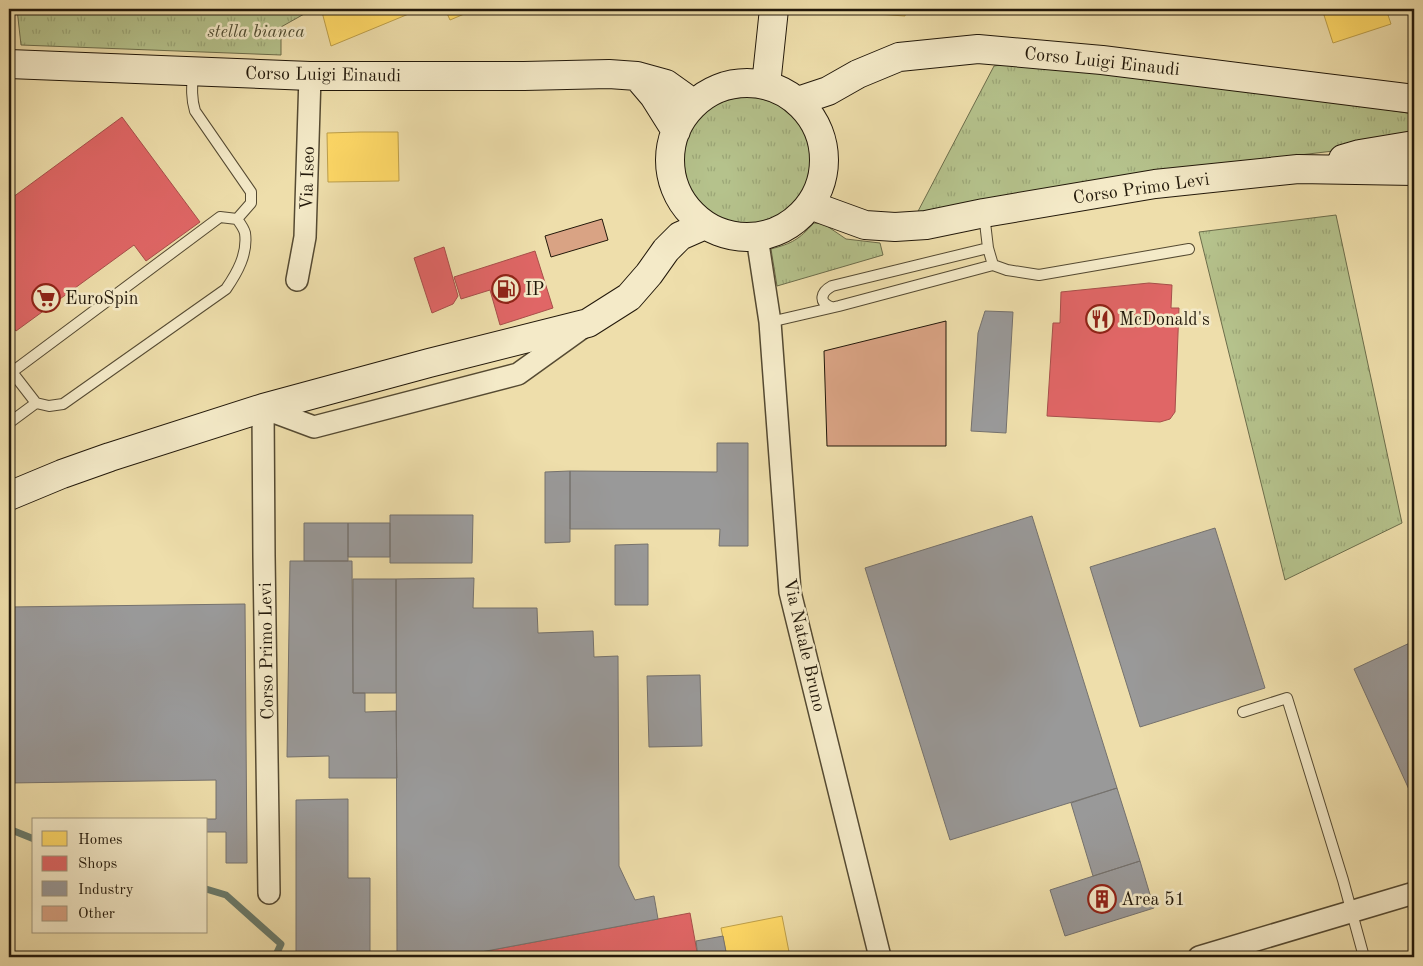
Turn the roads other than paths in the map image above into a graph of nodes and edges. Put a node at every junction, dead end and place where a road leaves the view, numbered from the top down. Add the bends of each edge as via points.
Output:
1 (773, 20) edge
2 (9, 64) edge
3 (194, 72) junction
4 (310, 76) junction
5 (637, 76) junction
6 (758, 84) junction
7 (1414, 99) edge
8 (798, 101) junction
9 (694, 104) junction
10 (676, 131) junction
11 (1414, 146) edge
12 (1298, 170) junction
13 (1414, 171) edge
14 (675, 188) junction
15 (810, 205) junction
16 (984, 213) junction
17 (238, 219) junction
18 (705, 225) junction
19 (757, 237) junction
20 (988, 248) junction
21 (1189, 249) dead end
22 (666, 250) junction
23 (993, 265) junction
24 (297, 280) dead end
25 (831, 307) junction
26 (770, 322) junction
27 (10, 371) edge
28 (36, 403) junction
29 (264, 408) junction
30 (9, 424) edge
31 (9, 496) edge
32 (1243, 712) dead end
33 (269, 893) dead end
34 (1414, 893) edge
35 (1351, 912) junction
36 (880, 957) edge
37 (1199, 957) edge
38 (1364, 957) edge

1 - 6 main road
2 - 3 main road, Corso Luigi Einaudi
3 - 4 main road, Corso Luigi Einaudi
3 - 17 lane via 191,93 195,111 251,192 250,203
4 - 5 main road, Corso Luigi Einaudi
4 - 24 street, Via Iseo via 305,237
5 - 9 main road, Corso Luigi Einaudi via 666,84
5 - 10 main road
6 - 8 main road via 782,91
6 - 9 main road via 730,85 711,92
7 - 8 main road, Corso Luigi Einaudi via 1102,60 978,49 899,57 828,91
8 - 15 main road via 813,118 822,140 825,162 821,185
9 - 10 main road
10 - 14 main road via 670,150
11 - 12 main road, Corso Primo Levi via 1360,154
12 - 13 main road, Corso Primo Levi
12 - 16 main road, Corso Primo Levi via 1155,184
14 - 18 main road via 684,206
14 - 22 main road via 674,225
15 - 16 main road, Corso Primo Levi via 865,225 895,227 926,225
15 - 19 main road via 796,221 778,232
16 - 20 lane
17 - 27 lane via 220,217
17 - 28 lane via 245,232 245,252 226,290 63,404 49,406
18 - 19 main road via 736,237
18 - 22 main road via 680,236
19 - 26 street, Via Natale Bruno
20 - 23 lane
20 - 25 lane via 832,286 823,295 826,305
21 - 23 lane via 1039,276
22 - 29 main road via 629,297 588,323
23 - 25 lane
25 - 26 lane
26 - 36 street, Via Natale Bruno via 790,592
27 - 28 lane
28 - 30 lane
29 - 31 main road via 110,457
29 - 33 street, Corso Primo Levi
32 - 35 lane via 1287,698
34 - 35 street
35 - 37 street
35 - 38 lane

